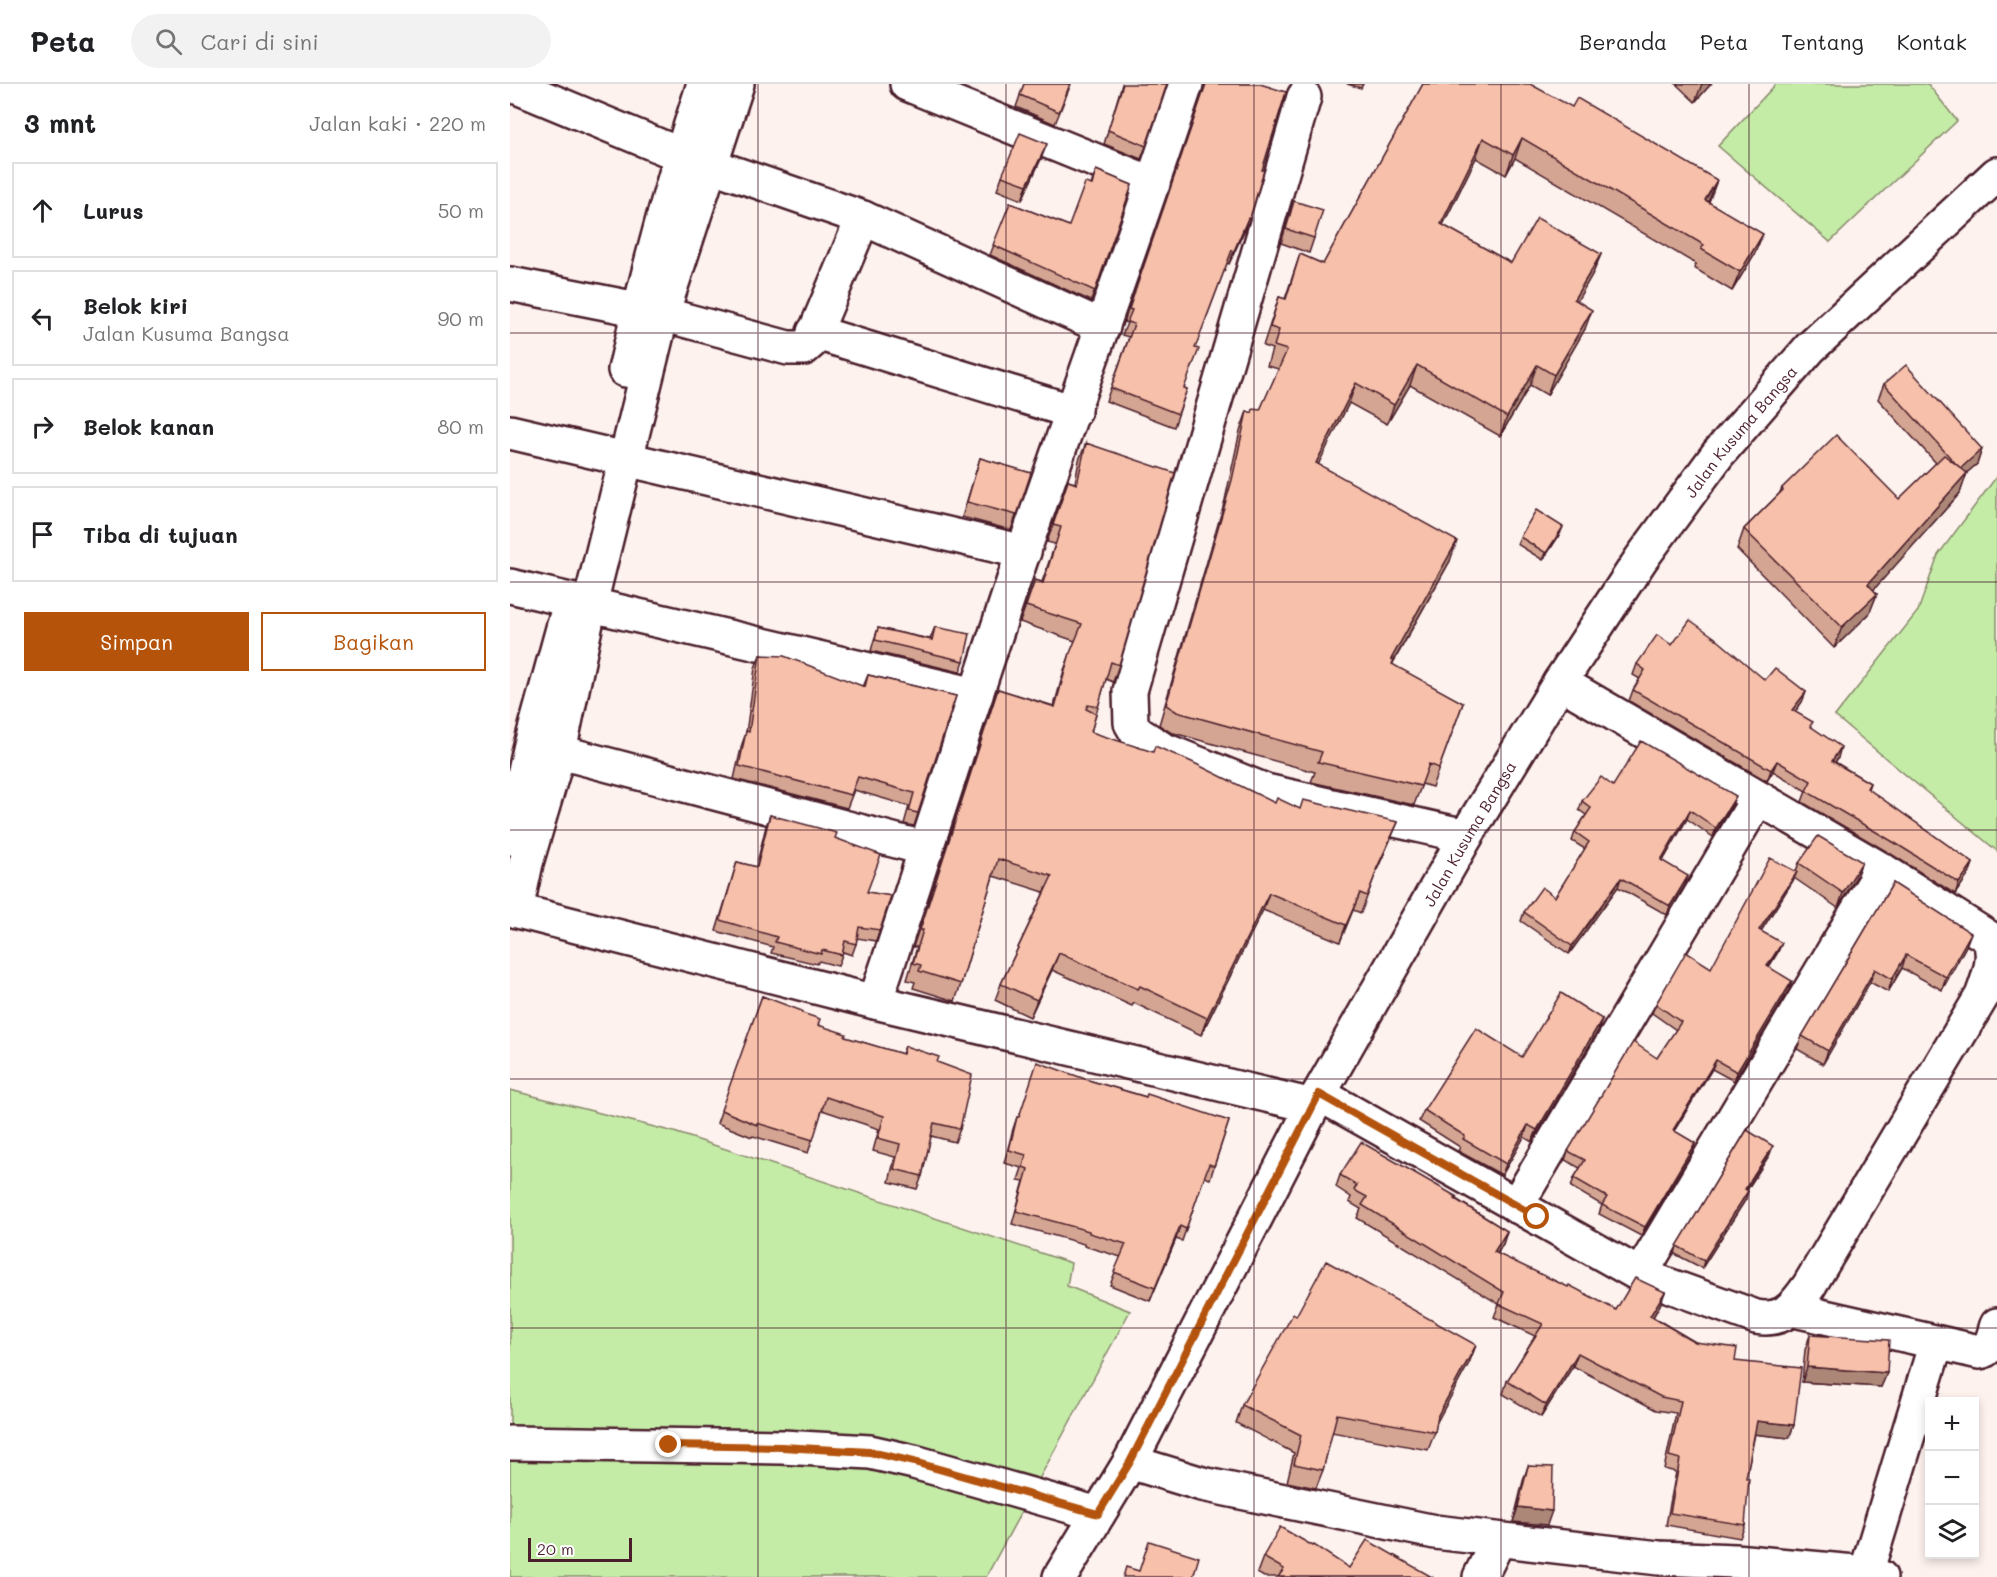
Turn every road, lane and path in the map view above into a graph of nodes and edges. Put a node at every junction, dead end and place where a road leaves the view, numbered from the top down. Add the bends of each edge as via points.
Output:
1 (510, 84) edge
2 (704, 84) edge
3 (737, 84) edge
4 (907, 84) edge
5 (1186, 84) edge
6 (1304, 97) dead end
7 (696, 160) junction
8 (1997, 174) edge
9 (1153, 184) junction
10 (863, 218) junction
11 (510, 284) edge
12 (650, 312) junction
13 (1103, 327) junction
14 (814, 332) junction
15 (1074, 412) junction
16 (510, 432) edge
17 (616, 457) junction
18 (1024, 552) junction
19 (510, 586) edge
20 (580, 602) junction
21 (1560, 682) junction
22 (976, 695) junction
23 (533, 745) edge
24 (1758, 798) junction
25 (1466, 836) junction
26 (510, 838) edge
27 (927, 849) junction
28 (1882, 870) junction
29 (513, 910) edge
30 (875, 1002) junction
31 (1316, 1100) junction
32 (1516, 1206) junction
33 (1640, 1275) junction
34 (1791, 1309) junction
35 (1997, 1325) edge
36 (1936, 1343) junction
37 (510, 1443) edge
38 (1130, 1462) junction
39 (1098, 1514) junction
40 (1497, 1541) junction
41 (1873, 1575) edge
42 (1060, 1577) edge
43 (1480, 1577) edge

1 - 7 street
2 - 7 street
3 - 7 street
4 - 9 street
5 - 9 street
6 - 25 street via 1130,691 1131,723 1137,733 1162,749 1266,791
7 - 10 street
7 - 12 street
8 - 21 street, Jalan Kusuma Bangsa via 1810,348 1718,454 1641,559
9 - 13 street
10 - 13 street
10 - 14 street
11 - 12 street
12 - 14 street via 794,349 808,346
12 - 17 street
13 - 15 street
14 - 15 street
15 - 18 street
16 - 17 street
17 - 18 street
17 - 20 street
18 - 22 street
19 - 20 street
20 - 22 street
20 - 23 street
21 - 24 street
21 - 25 street, Jalan Kusuma Bangsa
22 - 27 street
23 - 26 street
23 - 27 street
23 - 29 street via 526,863
24 - 28 street
24 - 32 street
25 - 31 street, Jalan Kusuma Bangsa
27 - 30 street
28 - 33 street
28 - 34 street via 1989,938 1996,958 1982,996 1809,1286
29 - 30 street
30 - 31 street
31 - 32 street
31 - 38 street, Jalan Kusuma Bangsa
32 - 33 street
33 - 34 street via 1756,1317 1769,1319
34 - 36 street
35 - 36 street via 1989,1348 1983,1352
36 - 41 street
37 - 39 street via 870,1452
38 - 39 street, Jalan Kusuma Bangsa
38 - 40 street via 1277,1501
39 - 42 street, Jalan Kusuma Bangsa
40 - 41 street
40 - 43 street

